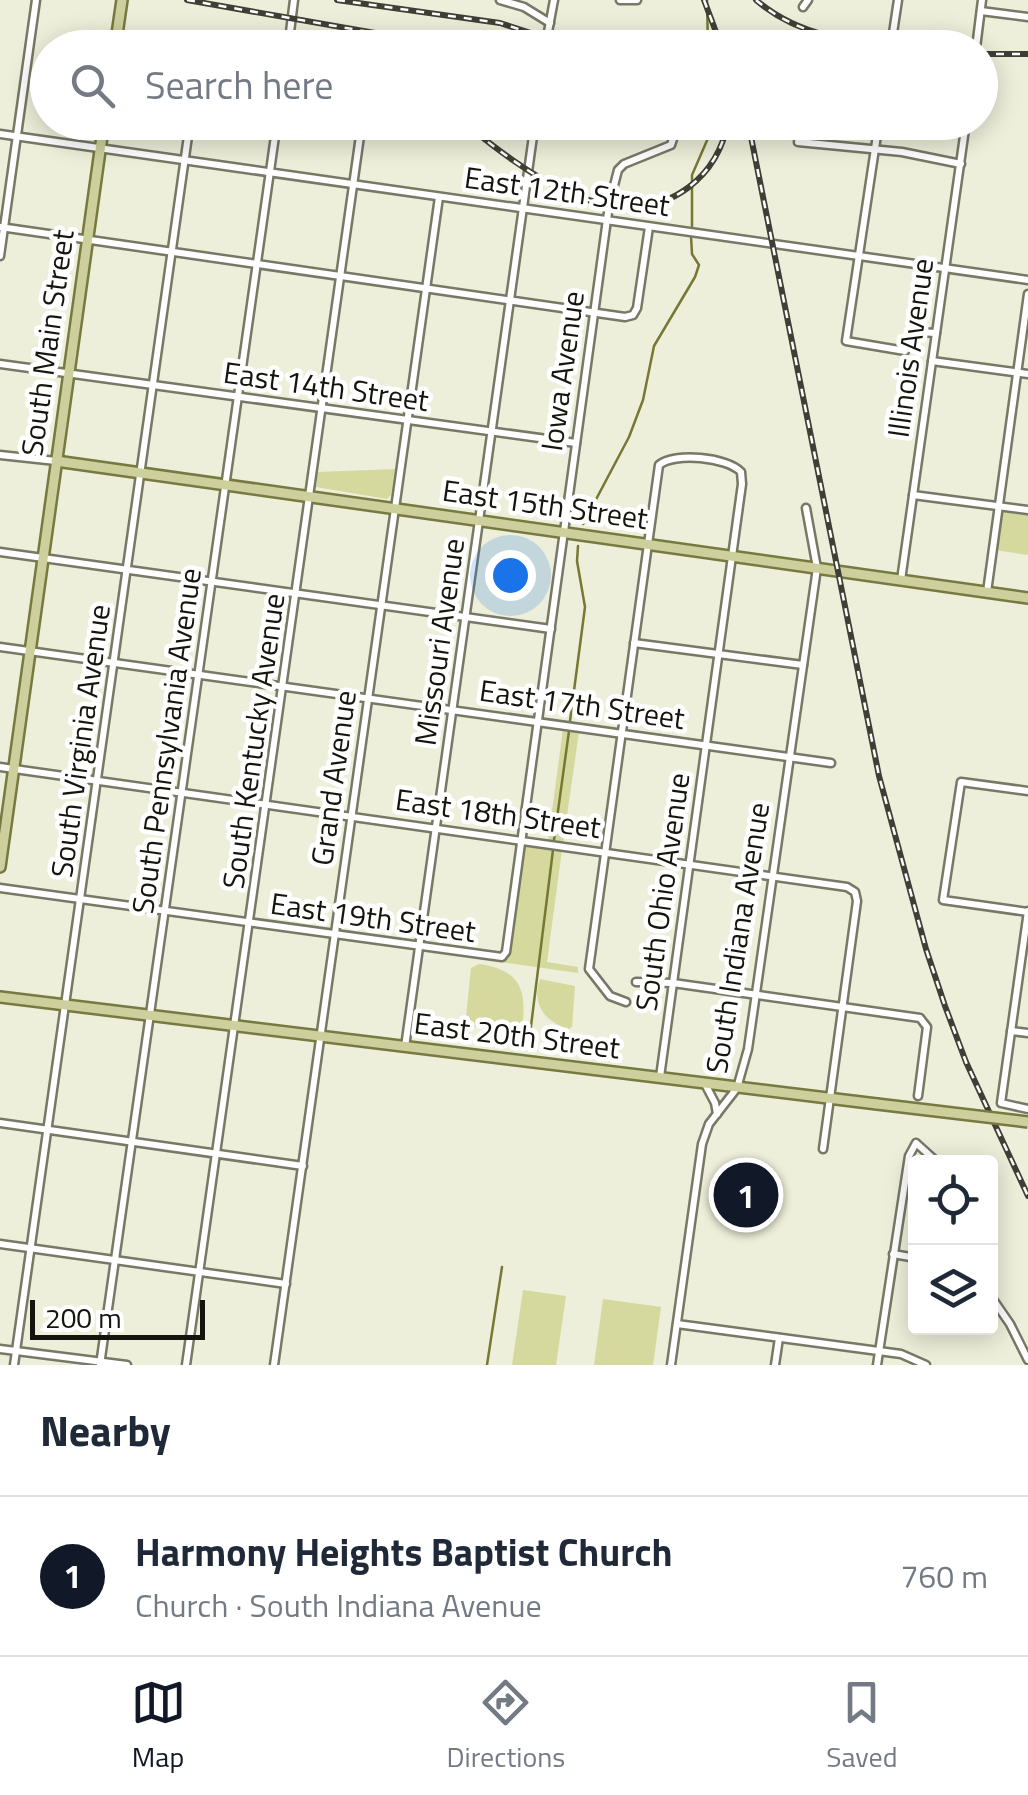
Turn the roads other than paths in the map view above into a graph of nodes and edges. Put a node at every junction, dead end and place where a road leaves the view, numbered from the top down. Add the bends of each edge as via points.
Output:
1 (36, 0) edge
2 (122, 0) edge
3 (294, 0) edge
4 (500, 0) edge
5 (554, 0) edge
6 (620, 0) edge
7 (636, 0) edge
8 (898, 0) edge
9 (982, 0) edge
10 (981, 11) junction
11 (1028, 18) edge
12 (550, 23) junction
13 (32, 30) edge
14 (118, 30) edge
15 (290, 30) edge
16 (549, 30) edge
17 (893, 30) edge
18 (978, 30) edge
19 (30, 43) edge
20 (0, 134) edge
21 (17, 136) junction
22 (30, 138) edge
23 (45, 140) edge
24 (101, 140) edge
25 (187, 140) edge
26 (274, 140) edge
27 (360, 140) edge
28 (533, 140) edge
29 (671, 140) edge
30 (877, 140) edge
31 (964, 140) edge
32 (798, 142) dead end
33 (100, 148) junction
34 (876, 152) junction
35 (184, 160) junction
36 (961, 164) junction
37 (270, 172) junction
38 (354, 185) junction
39 (439, 197) junction
40 (523, 209) junction
41 (607, 221) junction
42 (2, 227) edge
43 (649, 227) junction
44 (88, 240) junction
45 (172, 252) junction
46 (0, 256) edge
47 (860, 256) junction
48 (257, 265) junction
49 (944, 268) junction
50 (341, 277) junction
51 (1028, 280) edge
52 (426, 289) junction
53 (1028, 294) edge
54 (510, 301) junction
55 (593, 313) junction
56 (936, 333) junction
57 (932, 361) junction
58 (0, 364) edge
59 (1017, 372) junction
60 (70, 374) junction
61 (1028, 374) edge
62 (154, 386) junction
63 (238, 397) junction
64 (322, 409) junction
65 (407, 421) junction
66 (492, 433) junction
67 (576, 443) junction
68 (0, 455) edge
69 (56, 461) junction
70 (142, 473) junction
71 (226, 486) junction
72 (913, 495) junction
73 (311, 498) junction
74 (998, 506) junction
75 (806, 508) dead end
76 (394, 510) junction
77 (1028, 510) edge
78 (480, 521) junction
79 (564, 533) junction
80 (647, 545) junction
81 (0, 552) edge
82 (732, 557) junction
83 (44, 558) junction
84 (817, 568) junction
85 (128, 570) junction
86 (901, 580) junction
87 (212, 582) junction
88 (987, 592) junction
89 (297, 593) junction
90 (1028, 598) edge
91 (381, 606) junction
92 (466, 618) junction
93 (551, 629) junction
94 (634, 642) junction
95 (0, 647) edge
96 (30, 651) junction
97 (719, 654) junction
98 (114, 662) junction
99 (803, 665) junction
100 (200, 674) junction
101 (284, 686) junction
102 (369, 698) junction
103 (454, 710) junction
104 (538, 722) junction
105 (622, 734) junction
106 (706, 746) junction
107 (790, 758) junction
108 (831, 763) dead end
109 (0, 767) edge
110 (14, 768) junction
111 (98, 780) junction
112 (1028, 791) edge
113 (183, 792) junction
114 (268, 804) junction
115 (351, 816) junction
116 (436, 828) junction
117 (521, 840) junction
118 (605, 852) junction
119 (690, 864) junction
120 (0, 867) edge
121 (773, 876) junction
122 (0, 888) edge
123 (82, 899) junction
124 (166, 911) junction
125 (1028, 911) edge
126 (251, 923) junction
127 (334, 934) junction
128 (420, 947) junction
129 (502, 956) joint
130 (636, 982) dead end
131 (673, 983) junction
132 (756, 995) junction
133 (0, 997) edge
134 (626, 1002) dead end
135 (66, 1006) junction
136 (841, 1007) junction
137 (151, 1016) junction
138 (235, 1027) junction
139 (1011, 1031) junction
140 (1028, 1033) edge
141 (320, 1038) junction
142 (405, 1048) junction
143 (660, 1079) junction
144 (705, 1084) junction
145 (738, 1088) junction
146 (918, 1096) dead end
147 (830, 1100) junction
148 (1028, 1109) edge
149 (717, 1114) junction
150 (1028, 1122) edge
151 (0, 1123) edge
152 (48, 1130) junction
153 (132, 1142) junction
154 (824, 1149) dead end
155 (218, 1154) junction
156 (910, 1155) edge
157 (929, 1155) edge
158 (908, 1158) edge
159 (303, 1166) junction
160 (0, 1244) edge
161 (31, 1248) junction
162 (893, 1254) junction
163 (908, 1257) edge
164 (116, 1260) junction
165 (200, 1272) junction
166 (286, 1284) junction
167 (998, 1307) edge
168 (677, 1324) junction
169 (779, 1338) junction
170 (0, 1349) edge
171 (16, 1351) junction
172 (879, 1351) junction
173 (1028, 1360) edge
174 (100, 1363) edge
175 (14, 1365) edge
176 (127, 1365) edge
177 (186, 1365) edge
178 (274, 1365) edge
179 (671, 1365) edge
180 (775, 1365) edge
181 (877, 1365) edge
182 (926, 1365) edge

1 - 13 street
2 - 14 main road
3 - 15 street
4 - 12 street
5 - 12 street
6 - 7 street
8 - 17 street
9 - 10 street
10 - 11 street
10 - 18 street
12 - 16 street
19 - 21 street
20 - 21 street, East 12th Street
21 - 22 street, East 12th Street
21 - 42 street
23 - 33 street, East 12th Street
24 - 33 main road, South Main Street
25 - 35 street, South Virginia Avenue
26 - 37 street, South Pennsylvania Avenue
27 - 38 street, South Kentucky Avenue
28 - 40 street, Missouri Avenue
29 - 41 street, Iowa Avenue via 618,170
30 - 34 street
31 - 36 street, Illinois Avenue
32 - 34 street
33 - 35 street, East 12th Street
33 - 44 main road, South Main Street
34 - 36 street
34 - 47 street
35 - 37 street, East 12th Street
35 - 45 street, South Virginia Avenue
36 - 49 street, Illinois Avenue
37 - 38 street, East 12th Street
37 - 48 street, South Pennsylvania Avenue
38 - 39 street, East 12th Street
38 - 50 street, South Kentucky Avenue
39 - 40 street, East 12th Street
39 - 52 street, Grand Avenue
40 - 41 street, East 12th Street
40 - 54 street, Missouri Avenue
41 - 43 street, East 12th Street
41 - 55 street, Iowa Avenue
42 - 44 street
42 - 46 street
43 - 47 street, East 12th Street
43 - 55 street via 637,308 625,317
44 - 45 street
44 - 60 main road, South Main Street
45 - 48 street
45 - 62 street, South Virginia Avenue
47 - 49 street, East 12th Street
47 - 56 street via 846,341 906,351 916,334
48 - 50 street
48 - 63 street, South Pennsylvania Avenue
49 - 51 street, East 12th Street
49 - 56 street, Illinois Avenue
50 - 52 street
50 - 64 street, South Kentucky Avenue
52 - 54 street
52 - 65 street, Grand Avenue
53 - 59 street
54 - 55 street
54 - 66 street, Missouri Avenue
55 - 67 street, Iowa Avenue
56 - 57 street, Illinois Avenue
57 - 59 street
57 - 72 street, Illinois Avenue
58 - 60 street, East 14th Street
59 - 61 street
59 - 74 street
60 - 62 street, East 14th Street
60 - 69 main road, South Main Street
62 - 63 street, East 14th Street
62 - 70 street, South Virginia Avenue
63 - 64 street, East 14th Street
63 - 71 street, South Pennsylvania Avenue
64 - 65 street, East 14th Street
64 - 73 street, South Kentucky Avenue
65 - 66 street, East 14th Street
65 - 76 street, Grand Avenue
66 - 67 street, East 14th Street
66 - 78 street, Missouri Avenue
67 - 79 street, Iowa Avenue
68 - 69 street
69 - 70 main road, East 15th Street
69 - 83 main road, South Main Street
70 - 71 main road, East 15th Street
70 - 85 street, South Virginia Avenue
71 - 73 main road, East 15th Street
71 - 87 street, South Pennsylvania Avenue
72 - 74 street
72 - 86 street, Illinois Avenue
73 - 76 main road, East 15th Street
73 - 89 street, South Kentucky Avenue
74 - 77 street
74 - 88 street
75 - 84 street, South Indiana Avenue
76 - 78 main road, East 15th Street
76 - 91 street, Grand Avenue
78 - 79 main road, East 15th Street
78 - 92 street, Missouri Avenue
79 - 80 main road, East 15th Street
79 - 93 street, Iowa Avenue
80 - 82 main road, East 15th Street
80 - 82 street, South Ohio Avenue via 659,465 670,458 733,464 742,474
80 - 94 street
81 - 83 street
82 - 84 main road, East 15th Street
82 - 97 street, South Ohio Avenue
83 - 85 street
83 - 96 main road, South Main Street
84 - 86 main road, East 15th Street
84 - 99 street, South Indiana Avenue
85 - 87 street
85 - 98 street, South Virginia Avenue
86 - 88 main road, East 15th Street
87 - 89 street
87 - 100 street, South Pennsylvania Avenue
88 - 90 main road, East 15th Street
89 - 91 street
89 - 101 street, South Kentucky Avenue
91 - 92 street
91 - 102 street, Grand Avenue
92 - 93 street
92 - 103 street, Missouri Avenue
93 - 104 street, Iowa Avenue
94 - 97 street
94 - 105 street
95 - 96 street, East 17th Street
96 - 98 street, East 17th Street
96 - 110 main road, South Main Street
97 - 99 street
97 - 106 street, South Ohio Avenue
98 - 100 street, East 17th Street
98 - 111 street, South Virginia Avenue
99 - 107 street, South Indiana Avenue
100 - 101 street, East 17th Street
100 - 113 street, South Pennsylvania Avenue
101 - 102 street, East 17th Street
101 - 114 street, South Kentucky Avenue
102 - 103 street, East 17th Street
102 - 115 street, Grand Avenue
103 - 104 street, East 17th Street
103 - 116 street, Missouri Avenue
104 - 105 street, East 17th Street
104 - 117 street, Iowa Avenue
105 - 106 street, East 17th Street
105 - 118 street
106 - 107 street, East 17th Street
106 - 119 street, South Ohio Avenue
107 - 108 street, East 17th Street
107 - 121 street, South Indiana Avenue
109 - 110 street, East 18th Street
110 - 111 street, East 18th Street
110 - 120 main road, South Main Street
111 - 113 street, East 18th Street
111 - 123 street, South Virginia Avenue
112 - 125 street via 960,782 943,900
113 - 114 street, East 18th Street
113 - 124 street, South Pennsylvania Avenue
114 - 115 street, East 18th Street
114 - 126 street, South Kentucky Avenue
115 - 116 street, East 18th Street
115 - 127 street, Grand Avenue
116 - 117 street, East 18th Street
116 - 128 street, Missouri Avenue
117 - 118 street, East 18th Street
117 - 129 street, Iowa Avenue
118 - 119 street, East 18th Street
118 - 134 street via 589,968 610,996
119 - 121 street, East 18th Street
119 - 131 street, South Ohio Avenue
121 - 132 street, South Indiana Avenue
121 - 136 street, East 18th Street via 855,892
122 - 123 street, East 19th Street
123 - 124 street, East 19th Street
123 - 135 street, South Virginia Avenue
124 - 126 street, East 19th Street
124 - 137 street, South Pennsylvania Avenue
125 - 139 street
126 - 127 street, East 19th Street
126 - 138 street, South Kentucky Avenue
127 - 128 street, East 19th Street
127 - 141 street, Grand Avenue
128 - 129 street, East 19th Street
128 - 142 street, Missouri Avenue
130 - 131 street
131 - 132 street
131 - 143 street, South Ohio Avenue
132 - 136 street
132 - 145 street, South Indiana Avenue
133 - 135 main road, East 20th Street
135 - 137 main road, East 20th Street
135 - 152 street, South Virginia Avenue
136 - 146 street via 924,1020
136 - 147 street
137 - 138 main road, East 20th Street
137 - 153 street, South Pennsylvania Avenue
138 - 141 main road, East 20th Street
138 - 155 street, South Kentucky Avenue
139 - 140 street
139 - 148 street via 1000,1104
141 - 142 main road, East 20th Street
141 - 159 street, Grand Avenue
142 - 143 main road, East 20th Street
143 - 144 main road, East 20th Street
144 - 145 main road, East 20th Street
144 - 149 street
145 - 147 main road, East 20th Street
145 - 149 street, South Indiana Avenue
147 - 150 main road, East 20th Street, bridge
147 - 154 street
149 - 168 street, South Indiana Avenue via 702,1144
151 - 152 street
152 - 153 street
152 - 161 street, South Virginia Avenue
153 - 155 street
153 - 164 street, South Pennsylvania Avenue
155 - 159 street
155 - 165 street, South Kentucky Avenue
156 - 157 street via 916,1143
158 - 162 street
159 - 166 street, Grand Avenue
160 - 161 street
161 - 164 street
161 - 171 street, South Virginia Avenue
162 - 163 street
162 - 172 street
164 - 165 street
164 - 174 street, South Pennsylvania Avenue
165 - 166 street
165 - 177 street, South Kentucky Avenue
166 - 178 street, Grand Avenue
167 - 173 street
168 - 169 street
168 - 179 street, South Indiana Avenue
169 - 172 street
169 - 180 street
170 - 171 street
171 - 174 street
171 - 175 street, South Virginia Avenue
172 - 181 street
172 - 182 street
174 - 176 street

